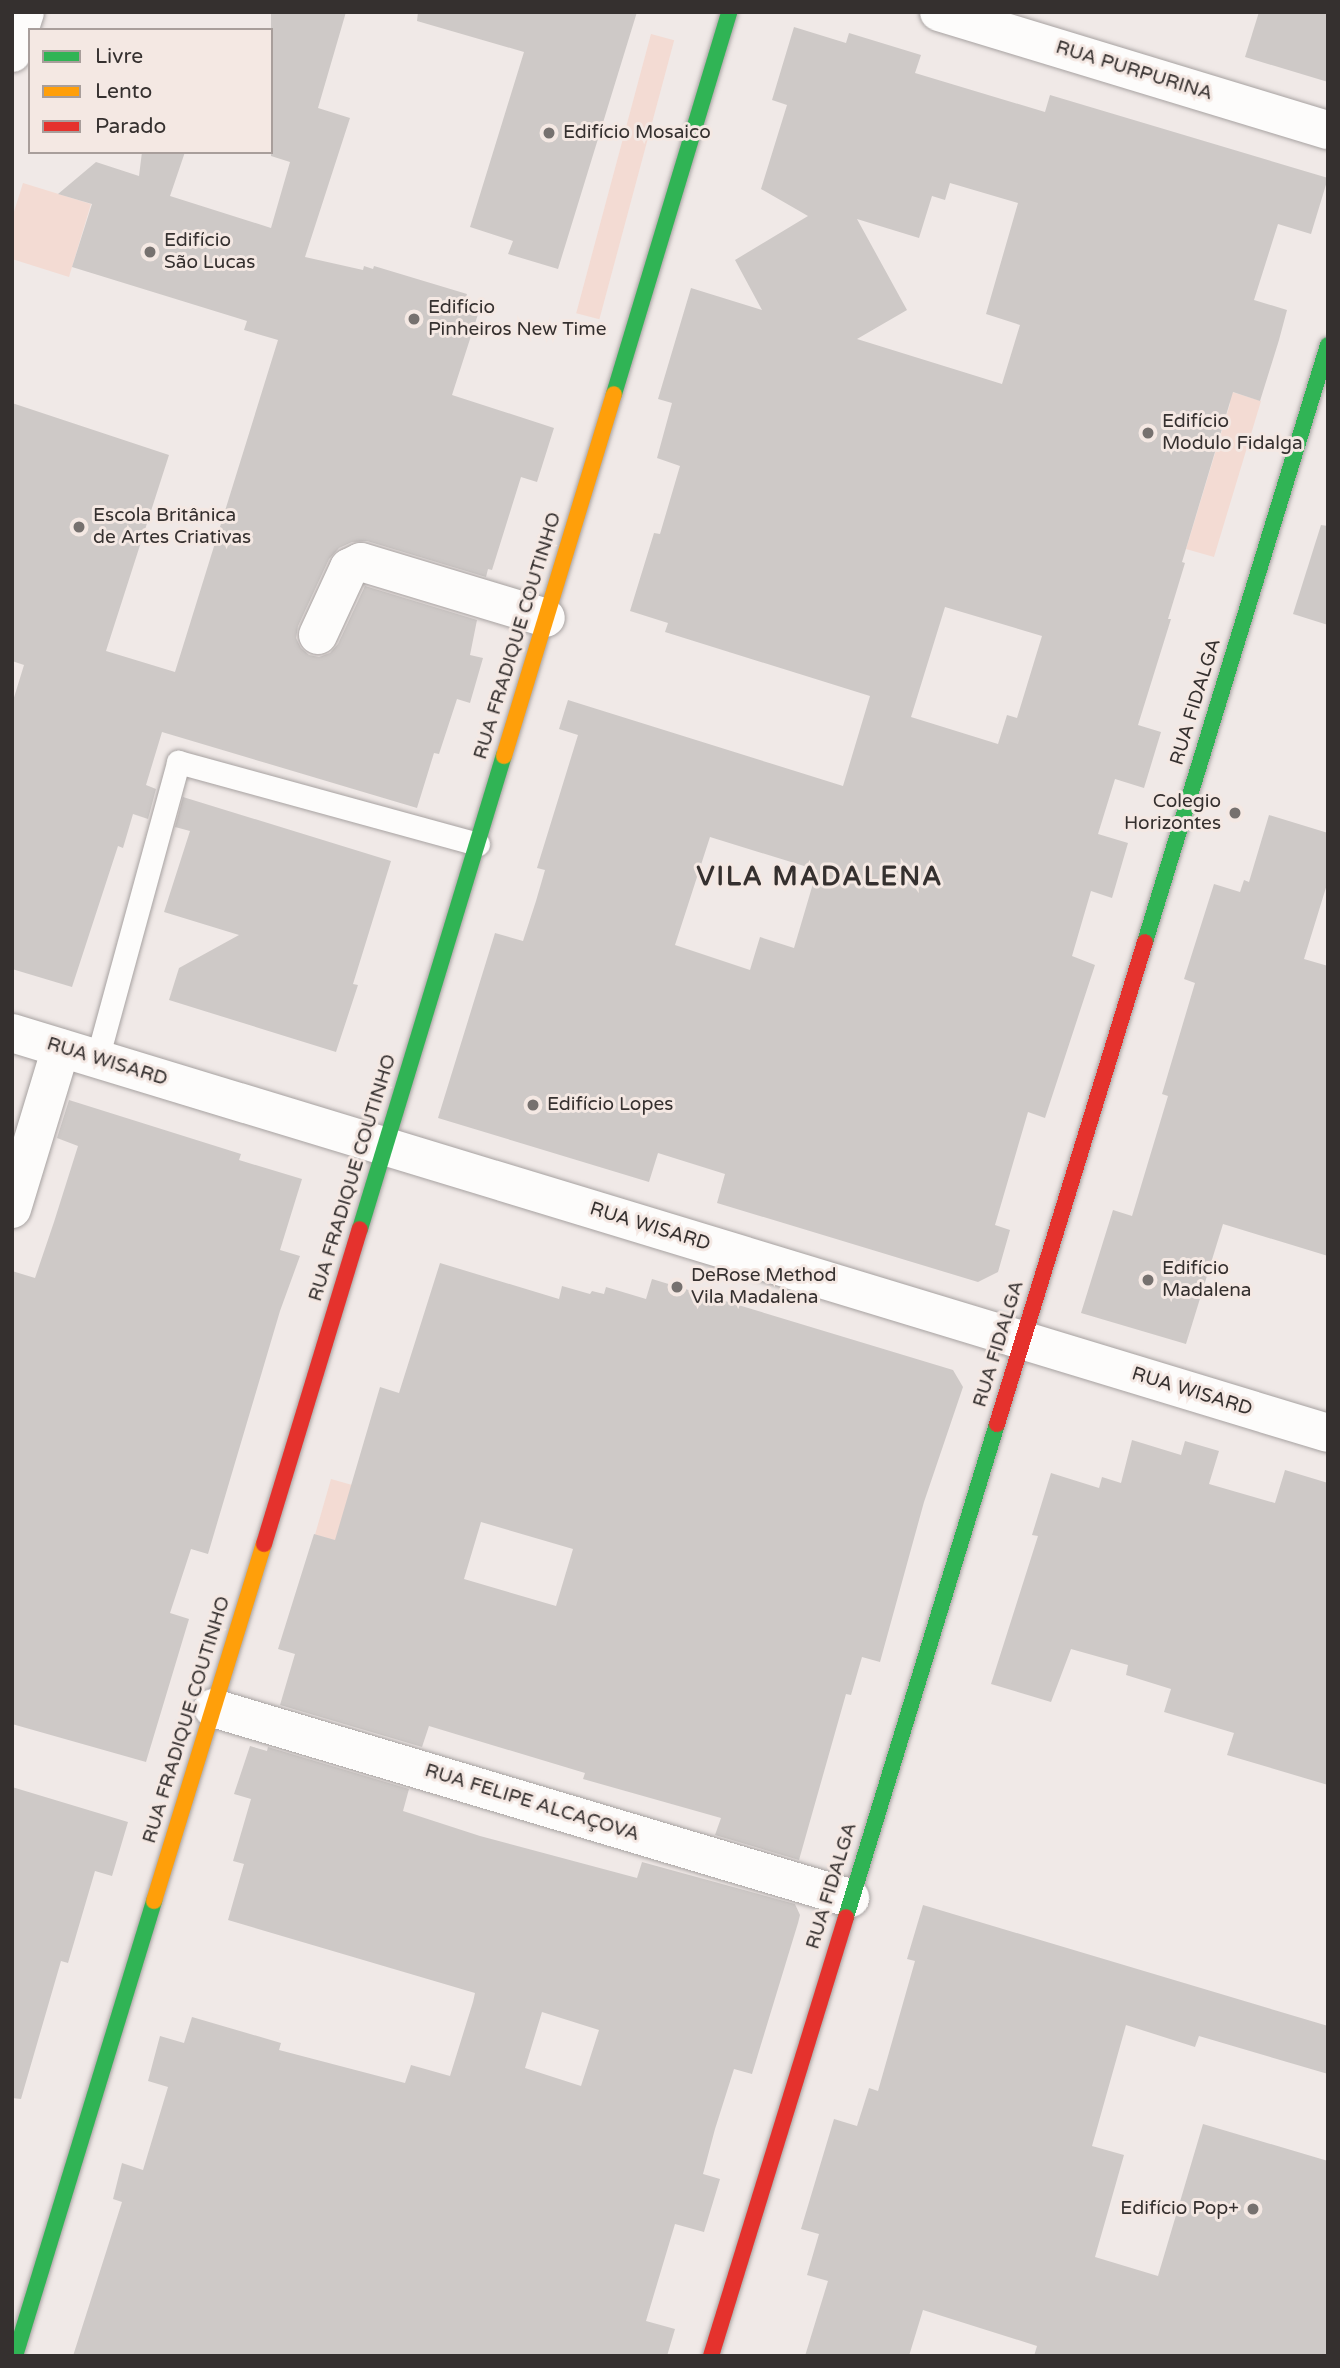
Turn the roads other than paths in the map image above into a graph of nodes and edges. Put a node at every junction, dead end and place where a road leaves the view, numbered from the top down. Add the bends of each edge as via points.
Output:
1 (25, 12) edge
2 (729, 12) edge
3 (939, 12) edge
4 (12, 52) edge
5 (1328, 130) edge
6 (1328, 345) edge
7 (546, 618) junction
8 (318, 635) dead end
9 (478, 844) junction
10 (12, 1033) edge
11 (61, 1048) junction
12 (97, 1059) junction
13 (385, 1147) junction
14 (12, 1209) edge
15 (1022, 1341) junction
16 (1328, 1433) edge
17 (213, 1708) junction
18 (850, 1898) junction
19 (15, 2356) edge
20 (711, 2356) edge

1 - 4 street
2 - 7 street, RUA FRADIQUE COUTINHO
3 - 5 street, RUA PURPURINA
6 - 15 street, RUA FIDALGA
7 - 8 street via 361,562 349,568
7 - 9 street, RUA FRADIQUE COUTINHO
9 - 12 lane via 178,762
9 - 13 street, RUA FRADIQUE COUTINHO
10 - 11 street, RUA WISARD
11 - 12 street, RUA WISARD
11 - 14 street
12 - 13 street, RUA WISARD
13 - 15 street, RUA WISARD
13 - 17 street, RUA FRADIQUE COUTINHO
15 - 16 street, RUA WISARD
15 - 18 street, RUA FIDALGA
17 - 18 street, RUA FELIPE ALCAÇOVA
17 - 19 street, RUA FRADIQUE COUTINHO
18 - 20 street, RUA FIDALGA

